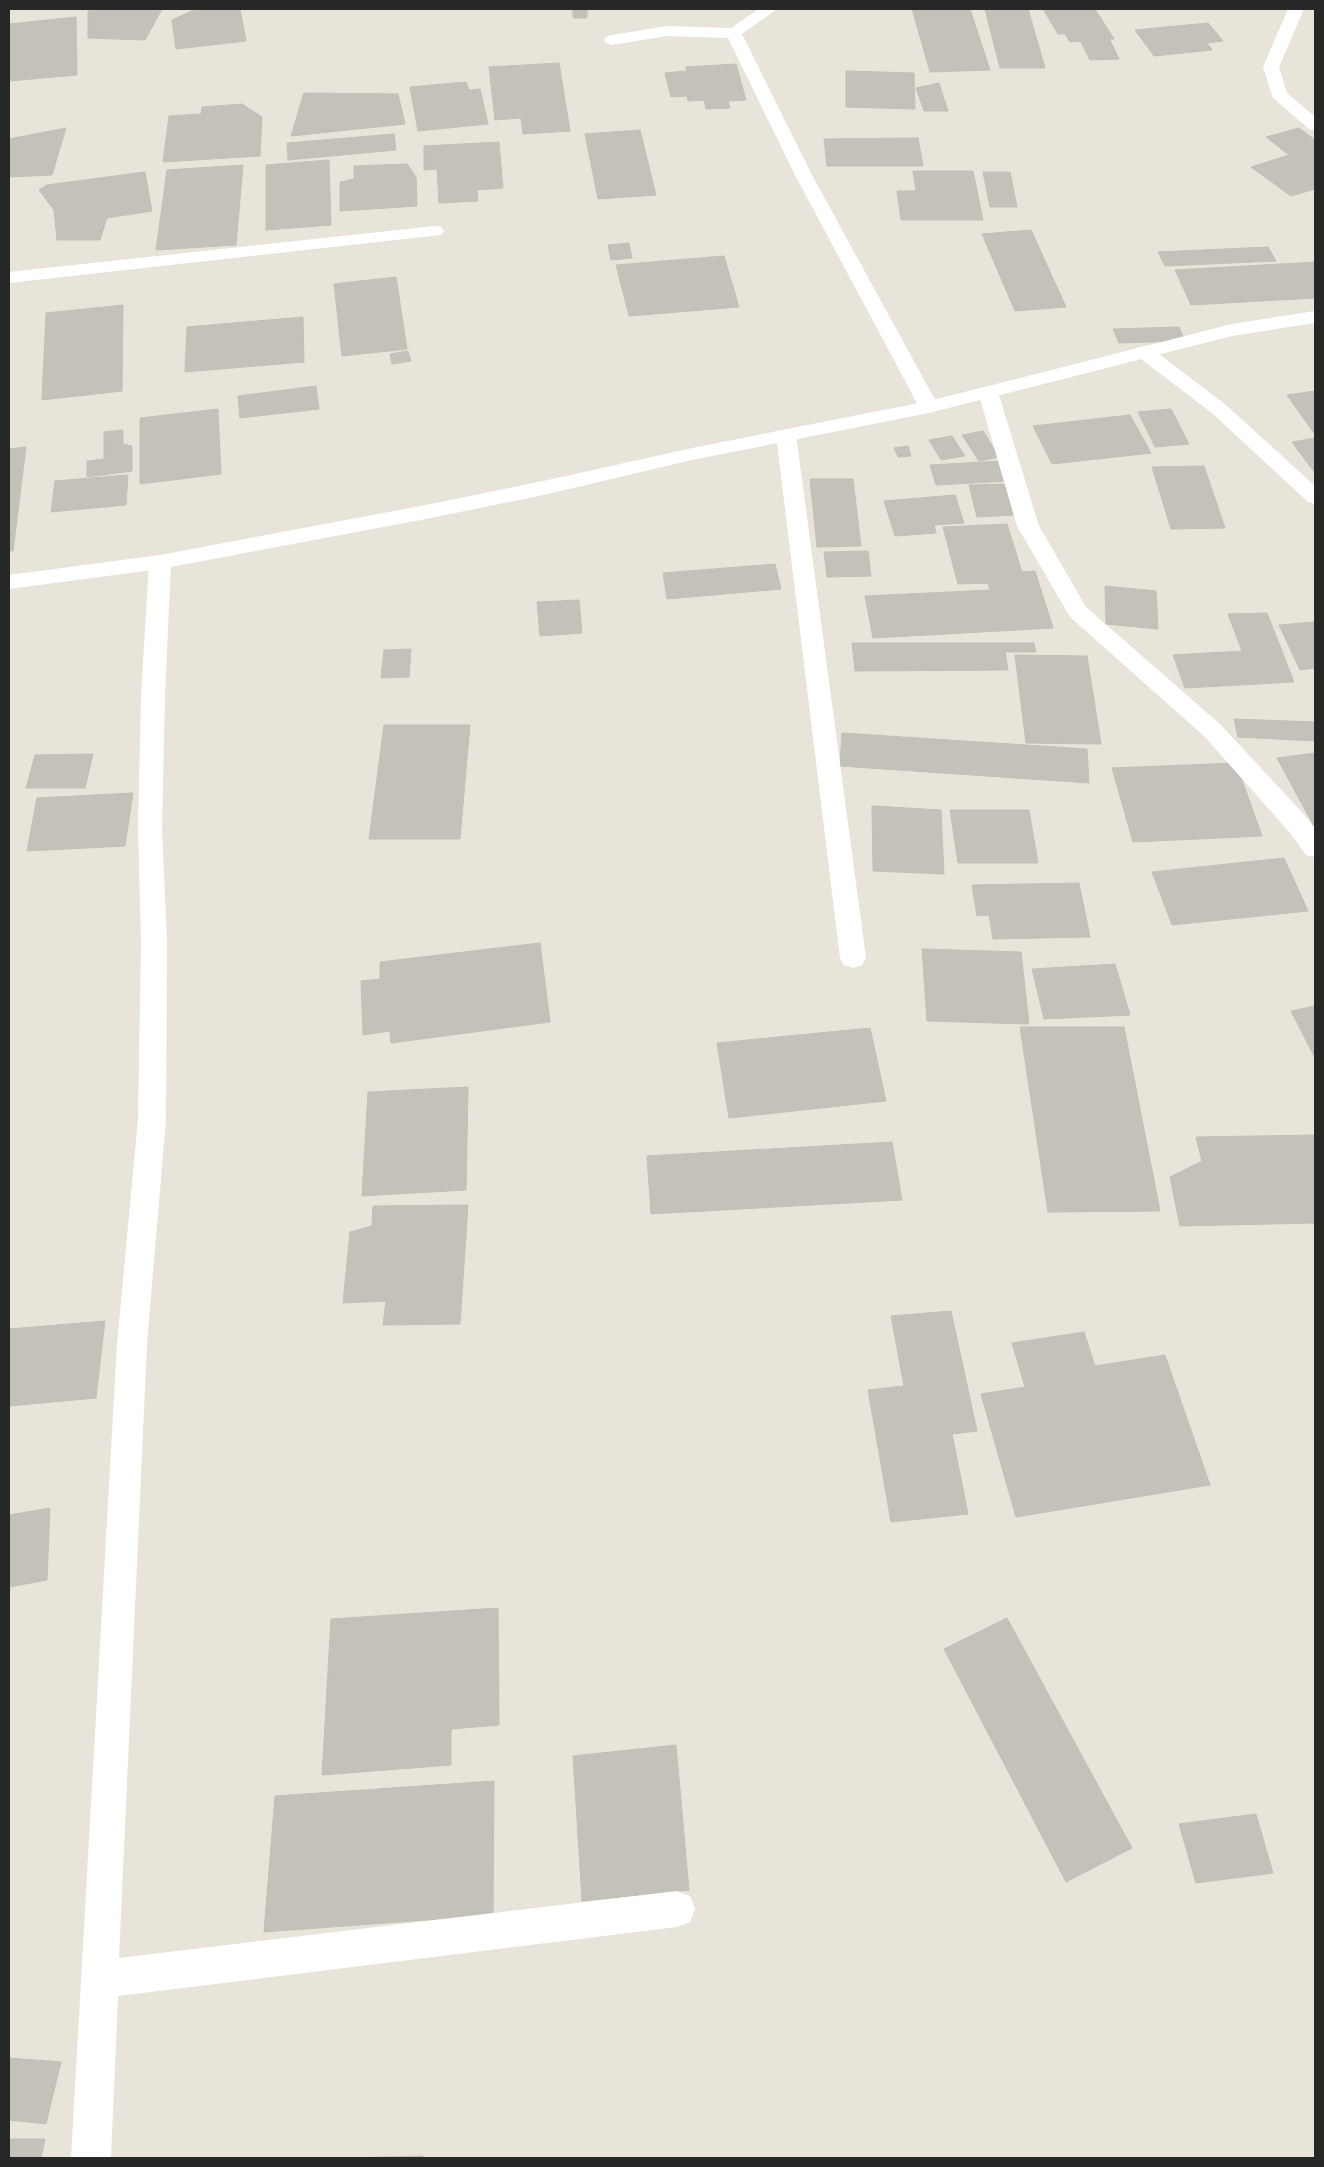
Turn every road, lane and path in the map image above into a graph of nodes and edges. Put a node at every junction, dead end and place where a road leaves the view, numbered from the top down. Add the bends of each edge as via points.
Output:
1 (769, 9) edge
2 (1296, 9) edge
3 (734, 33) junction
4 (612, 40) dead end
5 (1315, 125) edge
6 (435, 231) dead end
7 (9, 278) edge
8 (1315, 317) edge
9 (1144, 352) junction
10 (988, 392) junction
11 (929, 406) junction
12 (786, 434) junction
13 (1315, 497) edge
14 (160, 562) junction
15 (9, 582) edge
16 (1315, 848) edge
17 (853, 958) dead end
18 (676, 1909) dead end
19 (100, 1978) junction
20 (90, 2158) edge

1 - 3 street
2 - 5 street via 1271,67 1279,95
3 - 4 street via 668,31
3 - 11 street via 758,87
6 - 7 street
8 - 9 street via 1232,330
9 - 10 street
9 - 13 street via 1220,410
10 - 11 street
10 - 16 street via 1028,526 1078,612 1213,731
11 - 12 street
12 - 14 street via 426,512
12 - 17 street
14 - 15 street
14 - 19 street via 150,829 154,942 152,1119 132,1344
18 - 19 street
19 - 20 street

